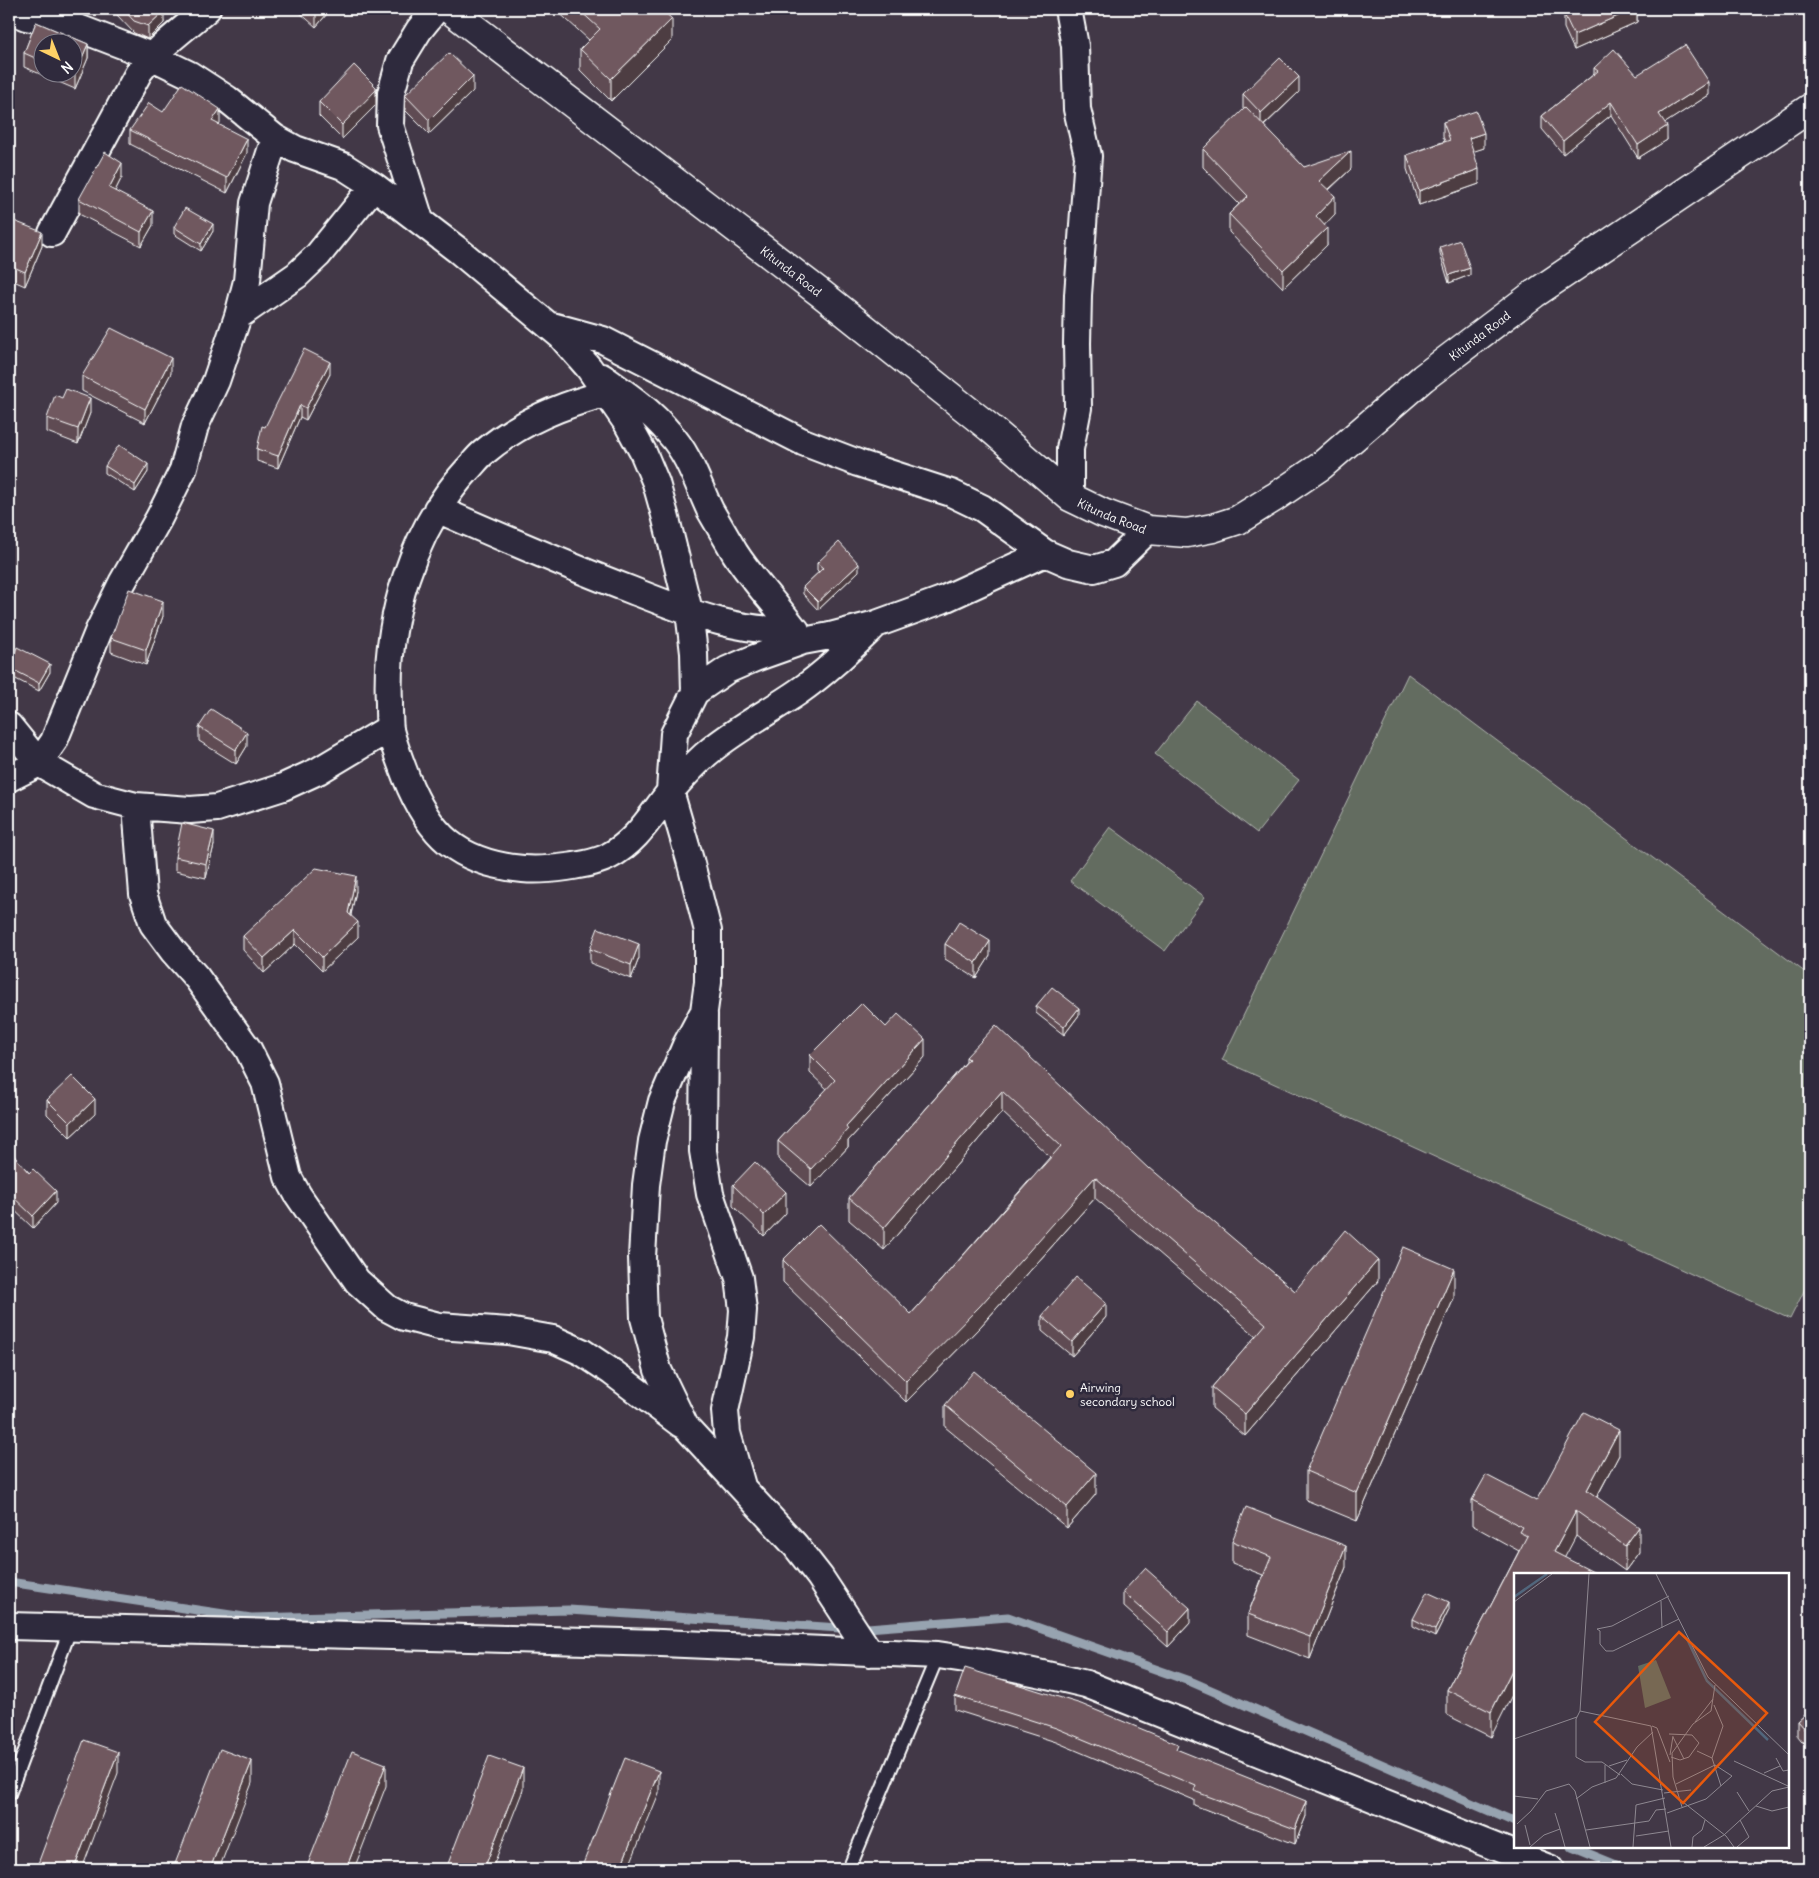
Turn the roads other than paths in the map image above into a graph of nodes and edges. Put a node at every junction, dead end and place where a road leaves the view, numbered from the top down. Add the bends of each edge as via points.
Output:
1 (207, 9) edge
2 (436, 9) edge
3 (449, 9) edge
4 (1068, 9) edge
5 (15, 15) edge
6 (151, 56) junction
7 (1810, 108) edge
8 (275, 138) junction
9 (374, 186) junction
10 (420, 220) junction
11 (52, 233) dead end
12 (238, 316) junction
13 (547, 325) junction
14 (589, 368) junction
15 (606, 394) junction
16 (1070, 497) junction
17 (437, 509) junction
18 (1148, 530) junction
19 (1045, 553) junction
20 (688, 611) junction
21 (876, 624) junction
22 (799, 636) junction
23 (695, 692) junction
24 (9, 726) edge
25 (390, 728) junction
26 (40, 764) junction
27 (9, 778) edge
28 (670, 791) junction
29 (136, 806) junction
30 (704, 1011) junction
31 (685, 1426) junction
32 (742, 1487) junction
33 (9, 1626) edge
34 (71, 1627) junction
35 (870, 1653) junction
36 (938, 1655) junction
37 (9, 1794) edge
38 (849, 1869) edge
39 (1551, 1869) edge

1 - 6 street
2 - 10 street via 400,62 391,93 390,125
3 - 16 street, Kitunda Road via 823,295 990,428
4 - 16 street via 1075,46 1077,109 1088,156 1078,296 1078,408 1070,449
5 - 6 street via 73,26
6 - 8 street via 190,75 227,99
6 - 11 street via 128,89
7 - 18 street, Kitunda Road via 1534,294 1423,378 1321,466 1275,497 1238,520 1213,528 1187,533
8 - 9 street via 294,149 343,166
8 - 12 street via 254,203 247,281
9 - 10 street
9 - 12 street via 318,255 297,275
10 - 13 street
12 - 26 street via 216,381 195,426 183,470 102,622 54,741
13 - 14 street via 574,349
13 - 19 street via 603,340 803,442 951,493 982,508
14 - 15 street
14 - 22 street via 642,405 671,434 736,553
15 - 17 street via 570,403 527,424 482,453
15 - 20 street via 627,423 656,484
16 - 18 street, Kitunda Road
17 - 20 street
17 - 25 street via 405,581 395,622 388,690
18 - 19 street via 1114,563 1094,570
19 - 21 street via 942,600
20 - 22 street via 721,623
20 - 23 street via 696,674
21 - 22 street via 830,636
21 - 28 street via 835,664 800,691 710,750
22 - 23 street via 727,670
23 - 28 street via 674,734
24 - 26 street
25 - 28 street via 426,818 441,837 468,855 500,867 536,870 608,857 637,835
25 - 29 street via 318,771 248,800 217,808 190,810
26 - 27 street
26 - 29 street via 94,795
28 - 30 street via 708,931 708,982
29 - 31 street via 143,894 153,924 248,1049 265,1083 288,1177 357,1281 387,1308 404,1317 439,1326 508,1331 553,1339 582,1352
30 - 31 street via 660,1109 646,1185 642,1257 644,1318 658,1370
30 - 32 street via 703,1151 710,1194 739,1278 744,1310 725,1411 727,1433
31 - 32 street
32 - 35 street via 820,1577
33 - 34 street
34 - 35 street via 661,1642
34 - 37 lane
35 - 36 street
36 - 38 lane
36 - 39 street via 1086,1684

